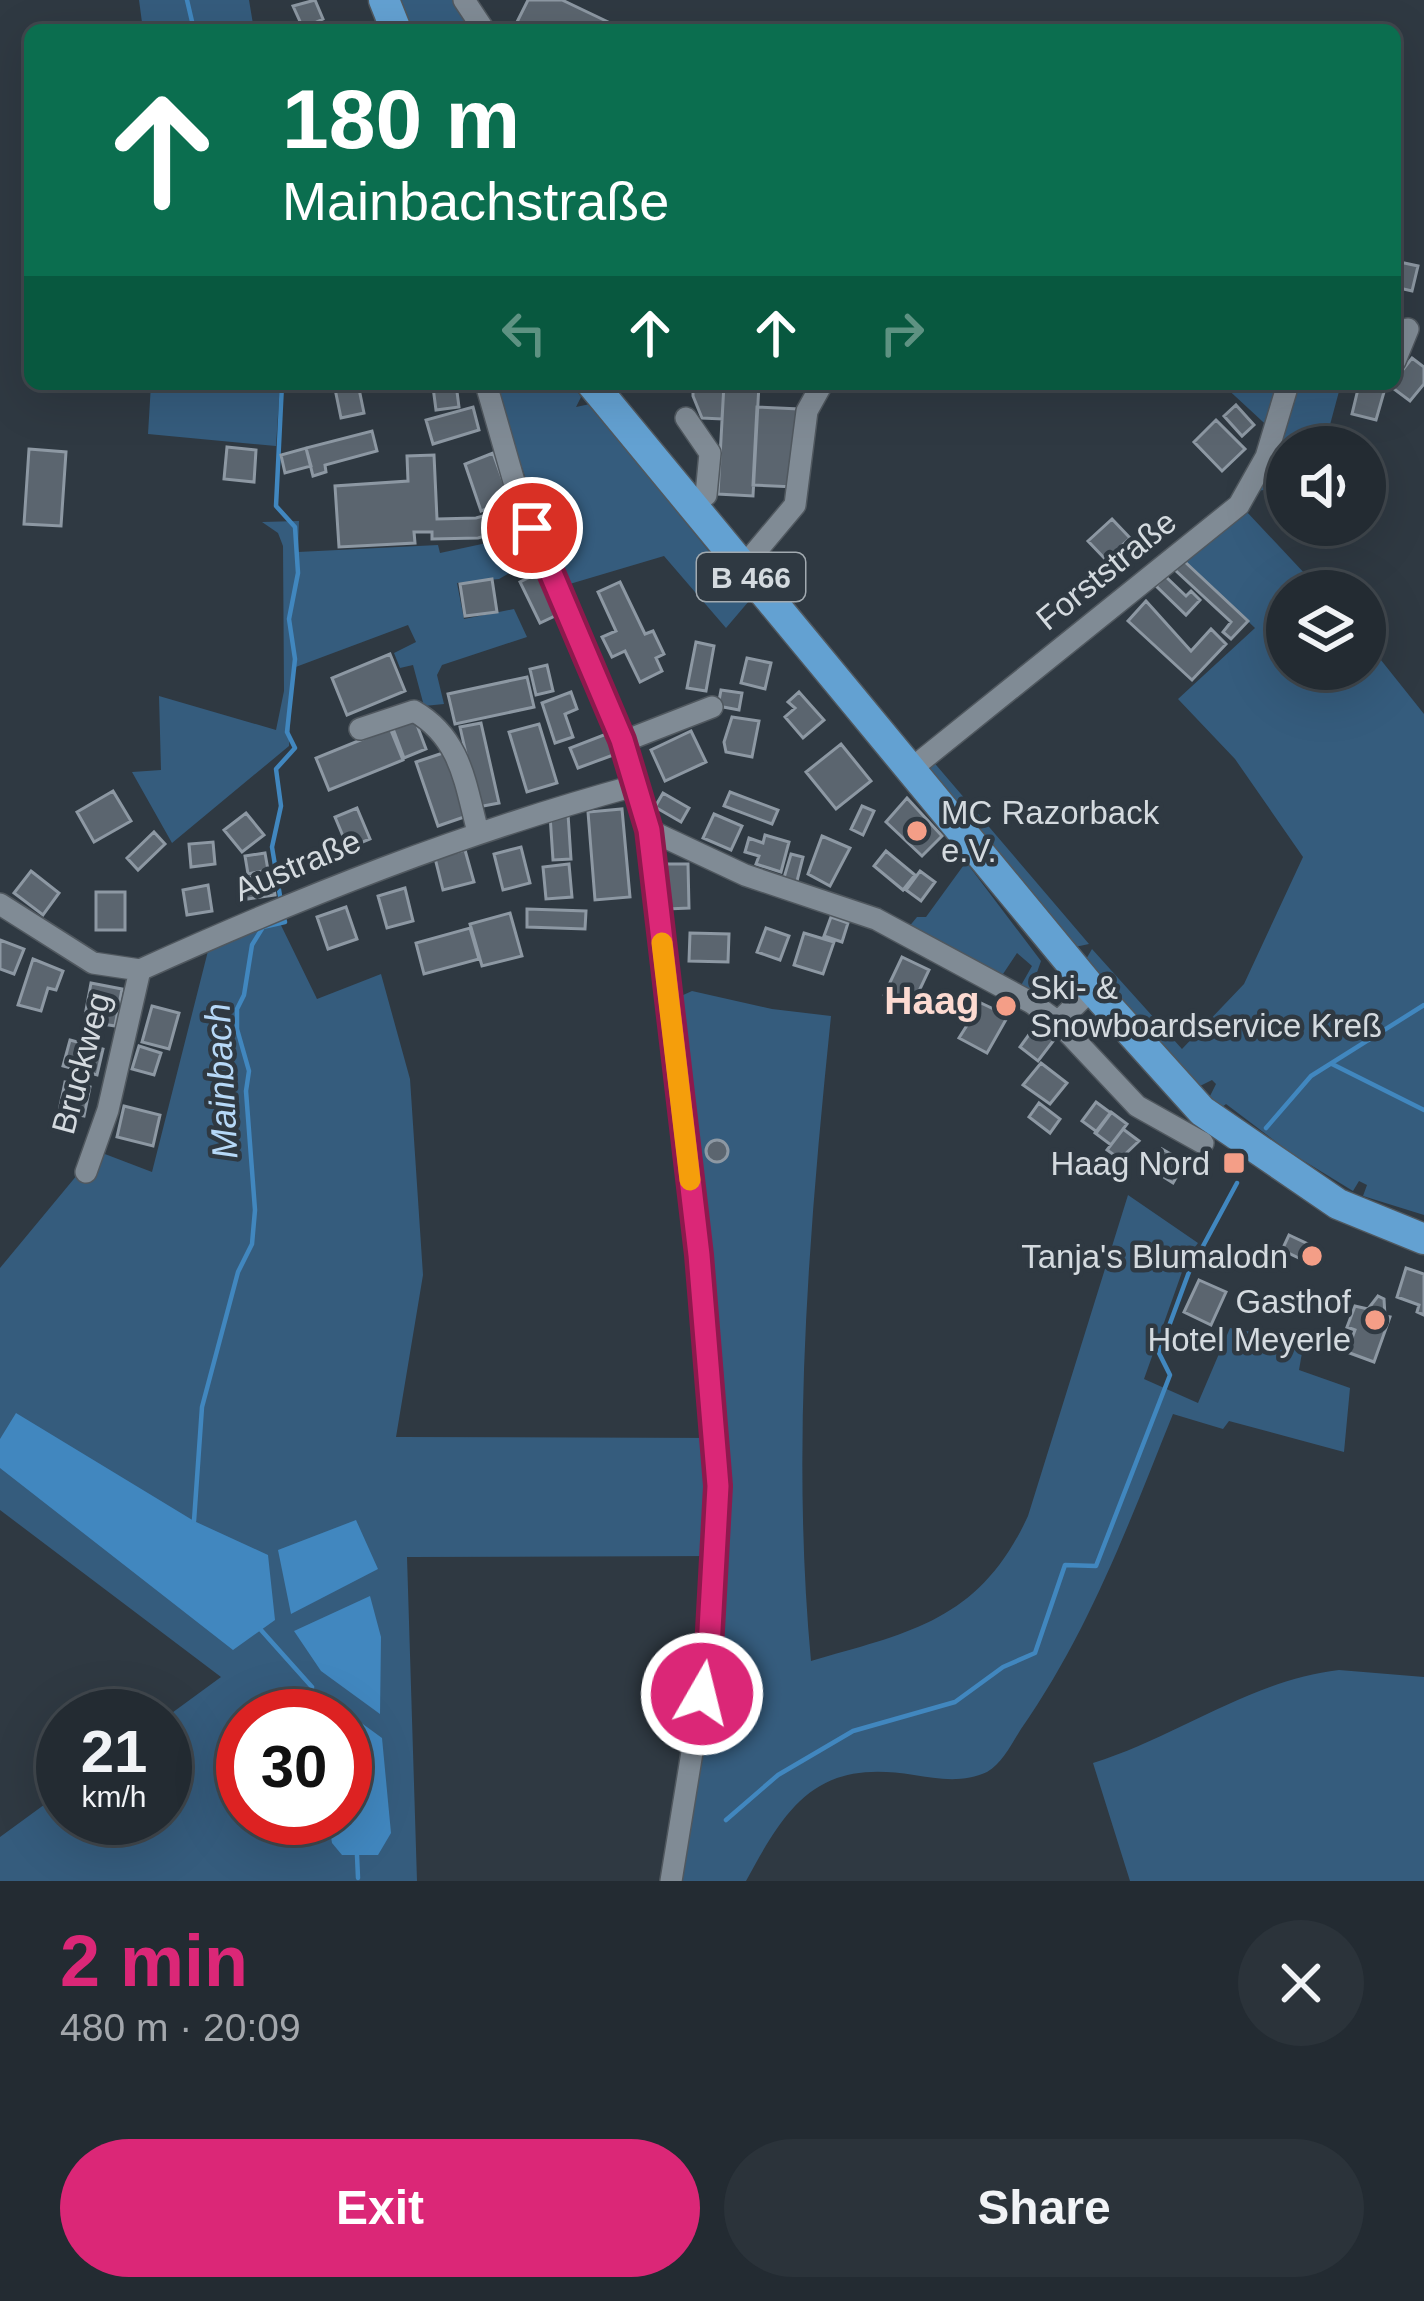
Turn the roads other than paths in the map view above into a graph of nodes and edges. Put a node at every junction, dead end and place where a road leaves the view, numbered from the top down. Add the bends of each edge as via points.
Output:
1 (1408, 329) dead end
2 (1401, 346) edge
3 (488, 390) edge
4 (597, 390) edge
5 (819, 390) edge
6 (1286, 390) edge
7 (686, 418) dead end
8 (692, 506) junction
9 (743, 567) junction
10 (712, 707) dead end
11 (360, 729) dead end
12 (622, 742) junction
13 (911, 769) junction
14 (634, 786) junction
15 (649, 830) junction
16 (478, 832) junction
17 (0, 904) edge
18 (140, 970) junction
19 (1092, 989) junction
20 (1058, 1022) junction
21 (1204, 1143) dead end
22 (86, 1172) dead end
23 (1424, 1239) edge
24 (671, 1881) edge

1 - 2 street
3 - 12 street via 515,485
4 - 8 main road, B 466
5 - 9 street via 807,411 795,505
6 - 13 street, Forststraße via 1266,457 1239,505
7 - 8 street via 710,453 706,495
8 - 9 main road, B 466
9 - 13 main road, B 466
10 - 12 street
11 - 16 street via 414,712 442,732 454,747
12 - 14 street
13 - 19 main road, B 466
14 - 15 street
14 - 16 street, Austraße
15 - 20 street via 745,875 876,919
15 - 24 street via 718,1486 709,1648
16 - 18 street, Austraße
17 - 18 street via 93,963
18 - 22 street, Bruckweg
19 - 20 street
19 - 23 main road, B 466 via 1202,1111 1338,1204
20 - 21 street via 1137,1106

